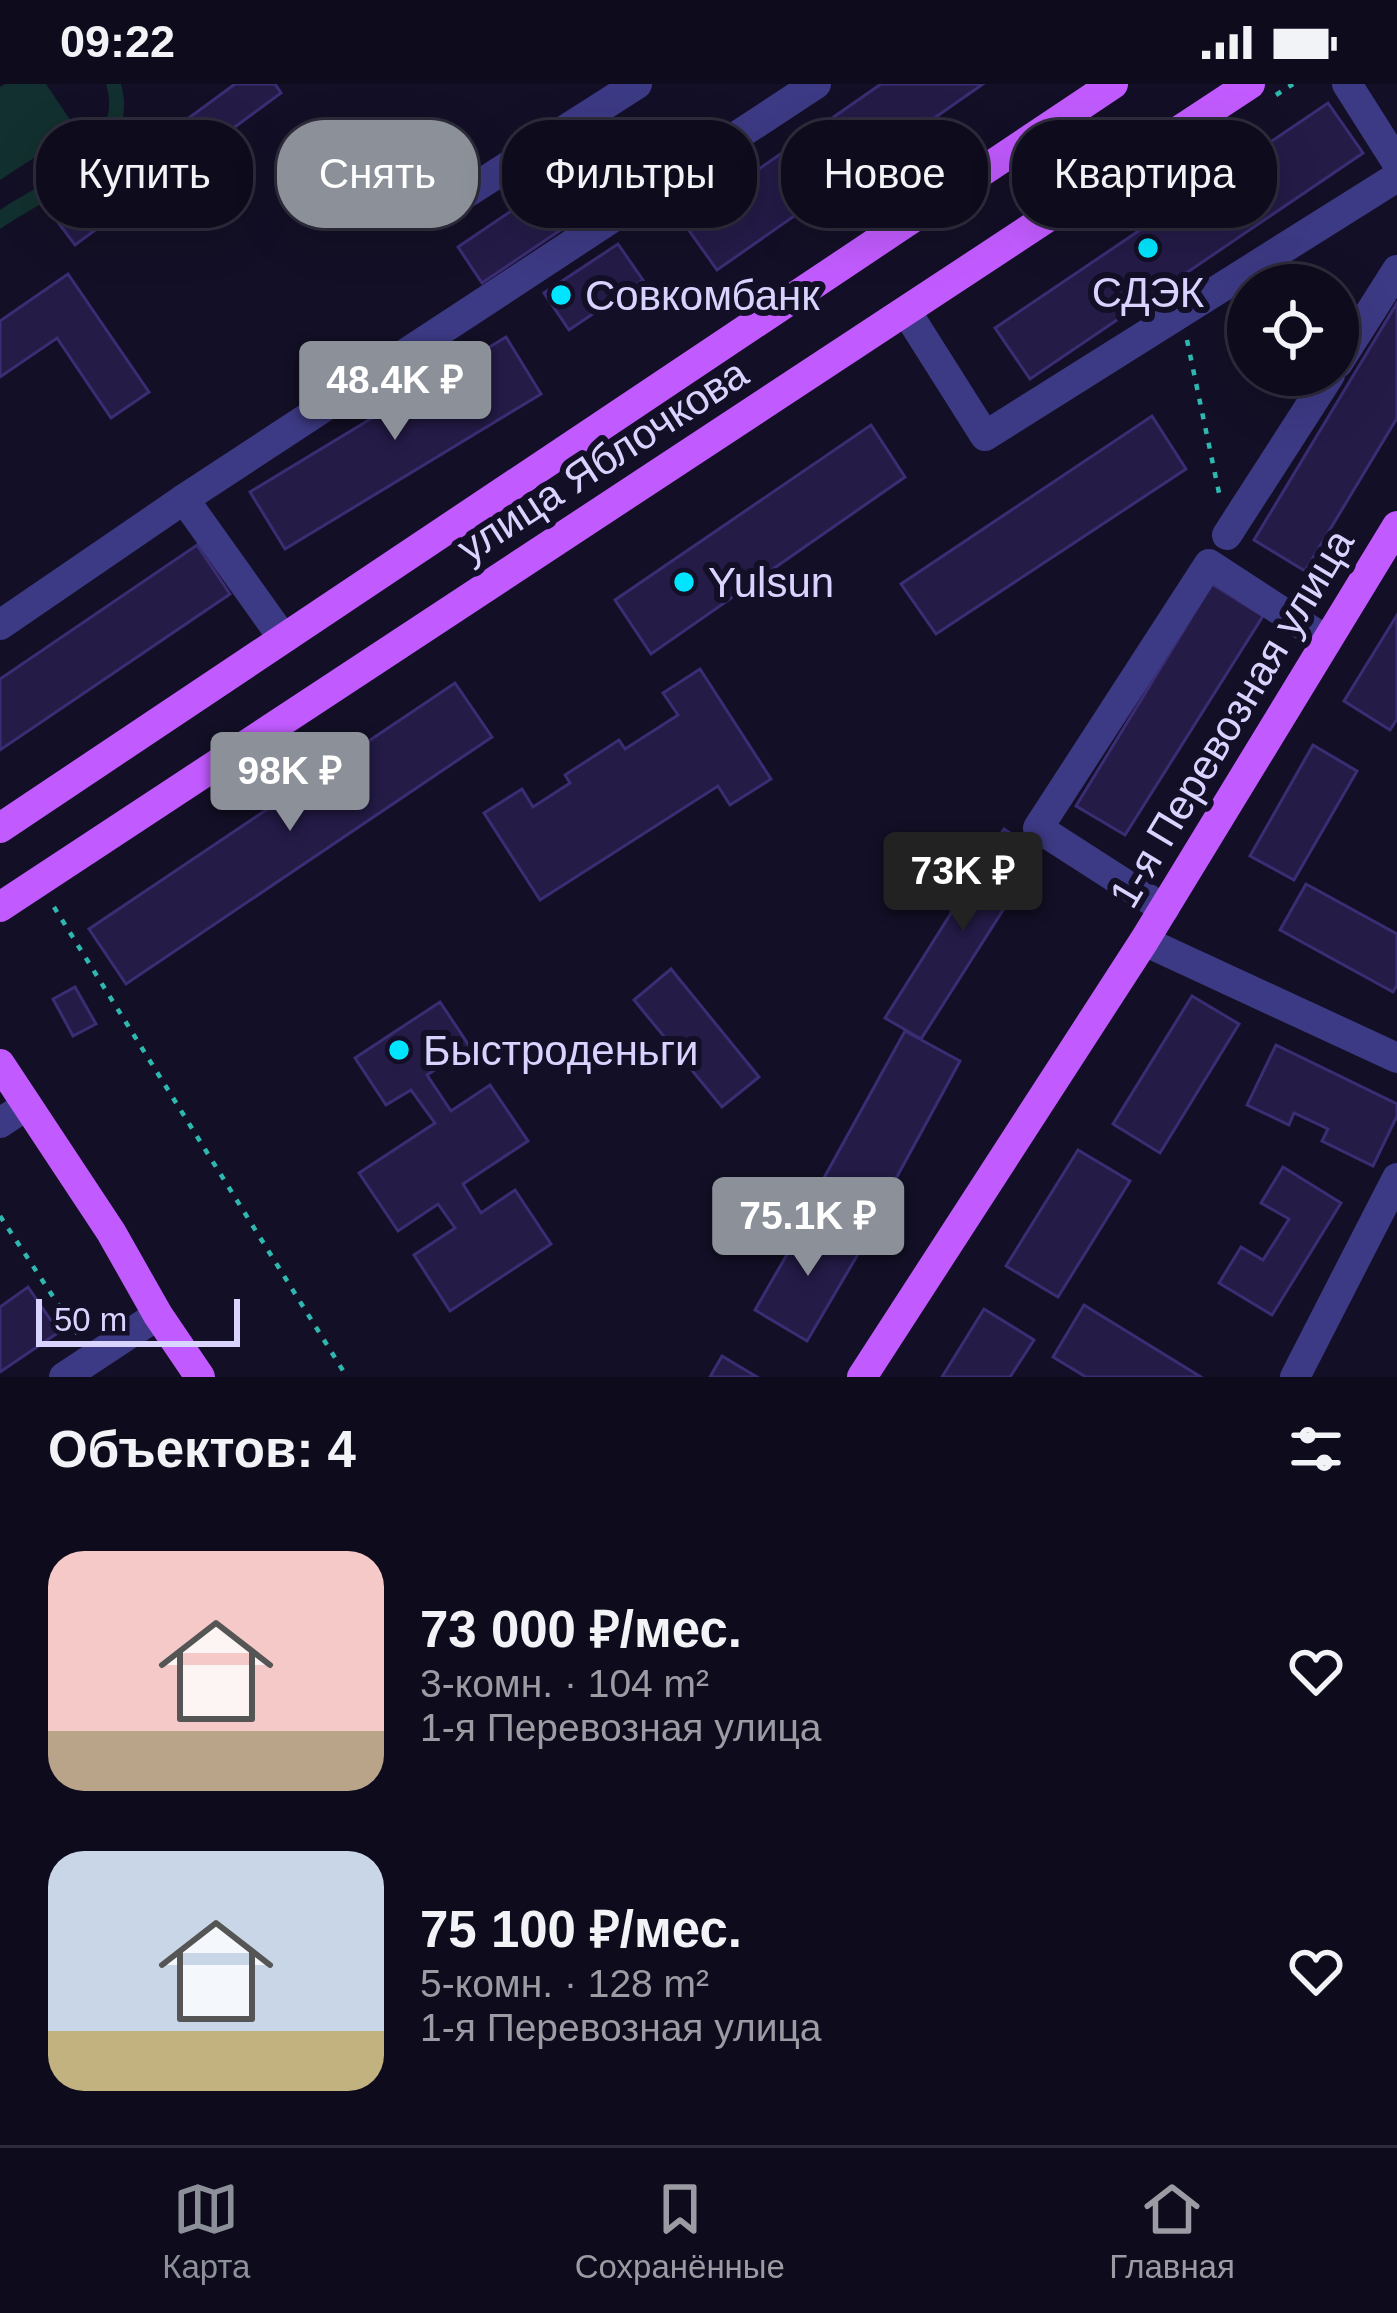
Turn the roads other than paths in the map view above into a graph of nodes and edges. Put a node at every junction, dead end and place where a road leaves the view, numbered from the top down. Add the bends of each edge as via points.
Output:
1 (637, 84) edge
2 (816, 84) edge
3 (1113, 84) edge
4 (1250, 84) edge
5 (1347, 84) edge
6 (1397, 164) edge
7 (1397, 177) edge
8 (478, 186) edge
9 (1397, 270) edge
10 (906, 310) junction
11 (1359, 329) edge
12 (1316, 396) edge
13 (184, 499) junction
14 (1397, 526) edge
15 (1227, 535) road end
16 (0, 625) edge
17 (283, 638) junction
18 (1327, 640) junction
19 (0, 828) edge
20 (0, 907) edge
21 (1164, 909) junction
22 (1144, 941) junction
23 (1397, 1058) edge
24 (0, 1064) edge
25 (27, 1105) junction
26 (0, 1123) edge
27 (1397, 1178) edge
28 (158, 1315) junction
29 (64, 1377) edge
30 (200, 1377) edge
31 (862, 1377) edge
32 (1295, 1377) edge

1 - 8 street
2 - 13 street
3 - 17 main road, улица Яблочкова
4 - 10 main road, улица Яблочкова
5 - 6 street
7 - 10 street via 985,436
9 - 11 street
10 - 20 main road, улица Яблочкова
12 - 15 street
13 - 16 street
13 - 17 street
14 - 18 main road, 1-я Перевозная улица
17 - 19 main road, улица Яблочкова
18 - 21 main road, 1-я Перевозная улица
18 - 21 street via 1209,564 1038,827
21 - 22 main road, 1-я Перевозная улица
22 - 23 street
22 - 31 main road, 1-я Перевозная улица
24 - 25 main road
25 - 26 street
25 - 28 main road
27 - 32 street
28 - 29 street
28 - 30 main road

